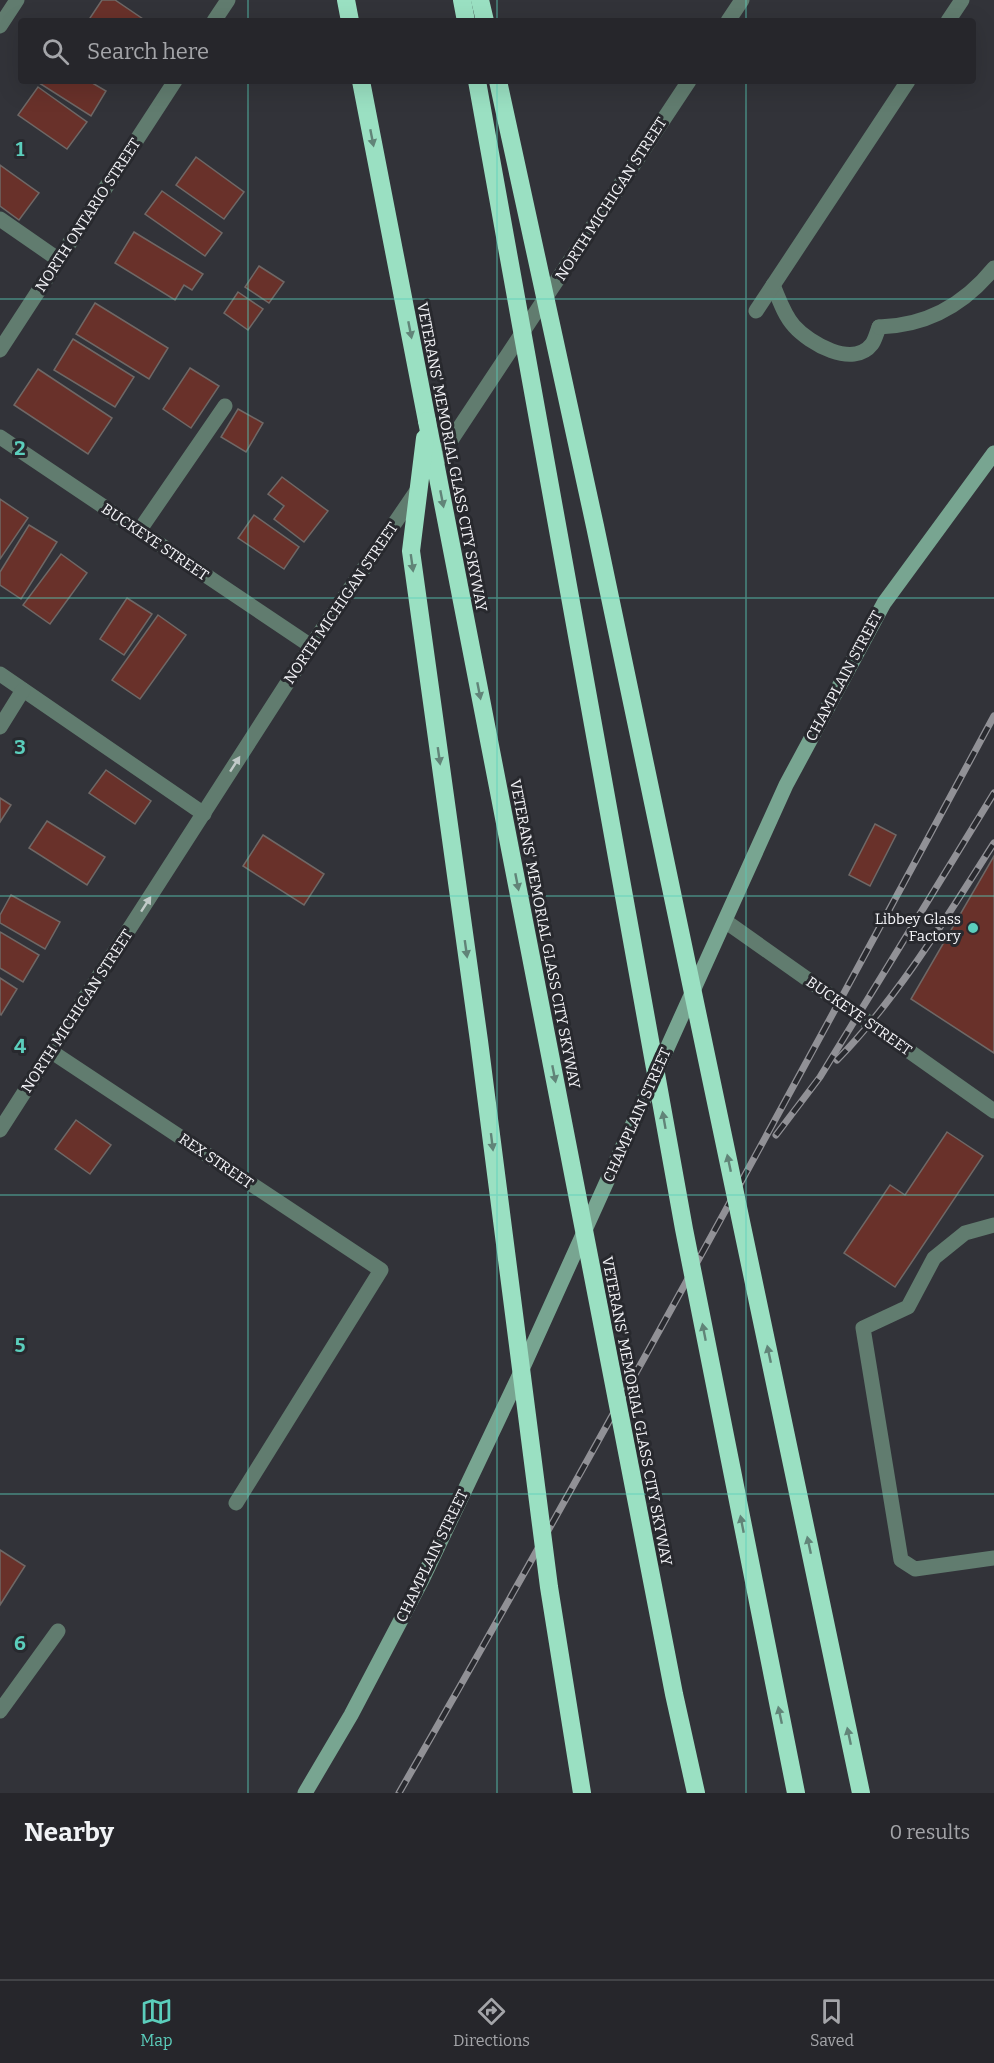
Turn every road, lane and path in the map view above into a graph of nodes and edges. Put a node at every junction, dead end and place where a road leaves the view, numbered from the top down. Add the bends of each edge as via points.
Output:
1 (17, 0) edge
2 (228, 0) edge
3 (346, 0) edge
4 (462, 0) edge
5 (480, 0) edge
6 (742, 0) edge
7 (962, 0) edge
8 (216, 18) edge
9 (349, 18) edge
10 (465, 18) edge
11 (483, 18) edge
12 (730, 18) edge
13 (950, 18) edge
14 (0, 26) edge
15 (173, 84) edge
16 (362, 84) edge
17 (478, 84) edge
18 (499, 84) edge
19 (686, 84) edge
20 (906, 84) edge
21 (0, 219) edge
22 (58, 260) junction
23 (994, 268) edge
24 (773, 285) junction
25 (756, 311) dead end
26 (0, 350) edge
27 (225, 406) dead end
28 (427, 421) junction
29 (0, 437) edge
30 (994, 453) edge
31 (139, 531) junction
32 (311, 646) junction
33 (0, 674) edge
34 (23, 690) junction
35 (0, 727) edge
36 (204, 814) junction
37 (724, 921) junction
38 (51, 1052) junction
39 (994, 1111) edge
40 (0, 1130) edge
41 (994, 1225) edge
42 (236, 1503) dead end
43 (994, 1558) edge
44 (58, 1631) dead end
45 (0, 1711) edge
46 (305, 1793) edge
47 (582, 1793) edge
48 (696, 1793) edge
49 (796, 1793) edge
50 (861, 1793) edge

1 - 14 street
2 - 8 street
3 - 9 highway
4 - 10 highway
5 - 11 highway
6 - 12 street
7 - 13 street
15 - 22 street, NORTH ONTARIO STREET
16 -> 28 highway, VETERANS' MEMORIAL GLASS CITY SKYWAY
49 -> 17 highway, bridge via 684,1229
50 -> 18 highway, bridge
19 - 32 street, NORTH MICHIGAN STREET via 497,374
20 - 24 street
21 - 22 street
22 - 26 street, NORTH ONTARIO STREET
23 - 24 street via 961,302 934,317 896,327 879,327 871,345 858,353 837,354 794,327
24 - 25 street
27 - 31 street
28 -> 47 highway, bridge via 411,551 548,1575
28 -> 48 highway, VETERANS' MEMORIAL GLASS CITY SKYWAY, bridge via 671,1682
29 - 31 street, BUCKEYE STREET
30 - 37 main road, CHAMPLAIN STREET via 884,603 786,785
31 - 32 street, BUCKEYE STREET
36 -> 32 street, NORTH MICHIGAN STREET
33 - 34 street
34 - 35 street
34 - 36 street
38 -> 36 street, NORTH MICHIGAN STREET
37 - 39 street, BUCKEYE STREET
37 - 46 main road, CHAMPLAIN STREET, bridge via 519,1376 423,1578 351,1716
38 - 40 street, NORTH MICHIGAN STREET
38 - 42 street, REX STREET via 381,1270
41 - 43 street via 965,1233 934,1258 908,1307 863,1328 901,1560 915,1569
44 - 45 street

